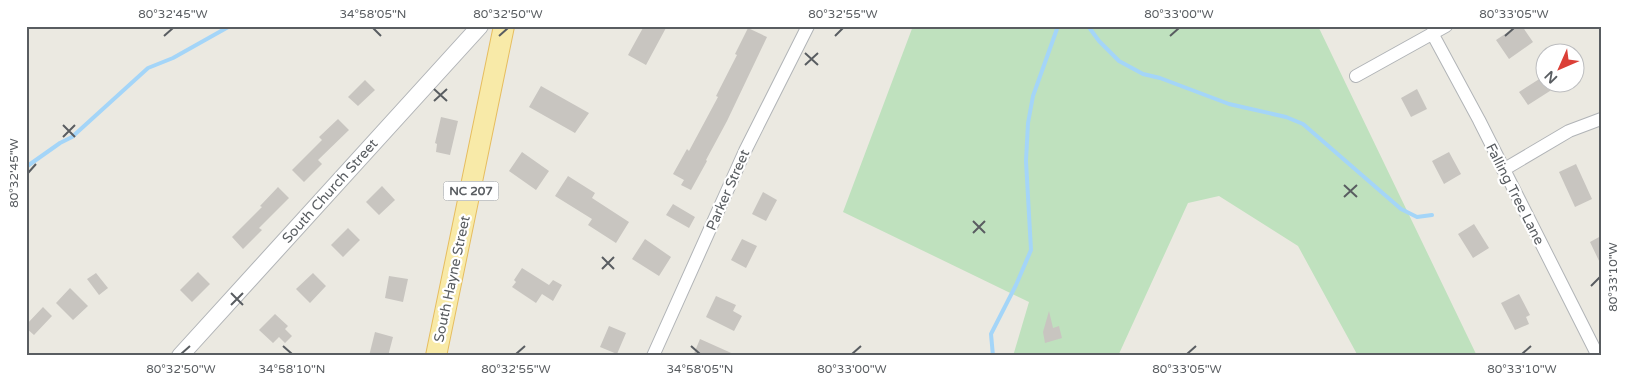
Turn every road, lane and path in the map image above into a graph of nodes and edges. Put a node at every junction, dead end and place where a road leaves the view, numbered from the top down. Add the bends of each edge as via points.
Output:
1 (480, 26) edge
2 (504, 26) edge
3 (808, 26) edge
4 (1446, 26) edge
5 (1432, 33) junction
6 (1356, 76) dead end
7 (1601, 119) edge
8 (1503, 170) junction
9 (180, 356) edge
10 (436, 356) edge
11 (653, 356) edge
12 (1598, 356) edge

1 - 9 street, South Church Street
2 - 10 main road, South Hayne Street / NC 207
3 - 11 street, Parker Street via 745,151
4 - 5 street
5 - 6 street
5 - 8 street, Falling Tree Lane
7 - 8 street via 1569,131
8 - 12 street, Falling Tree Lane

